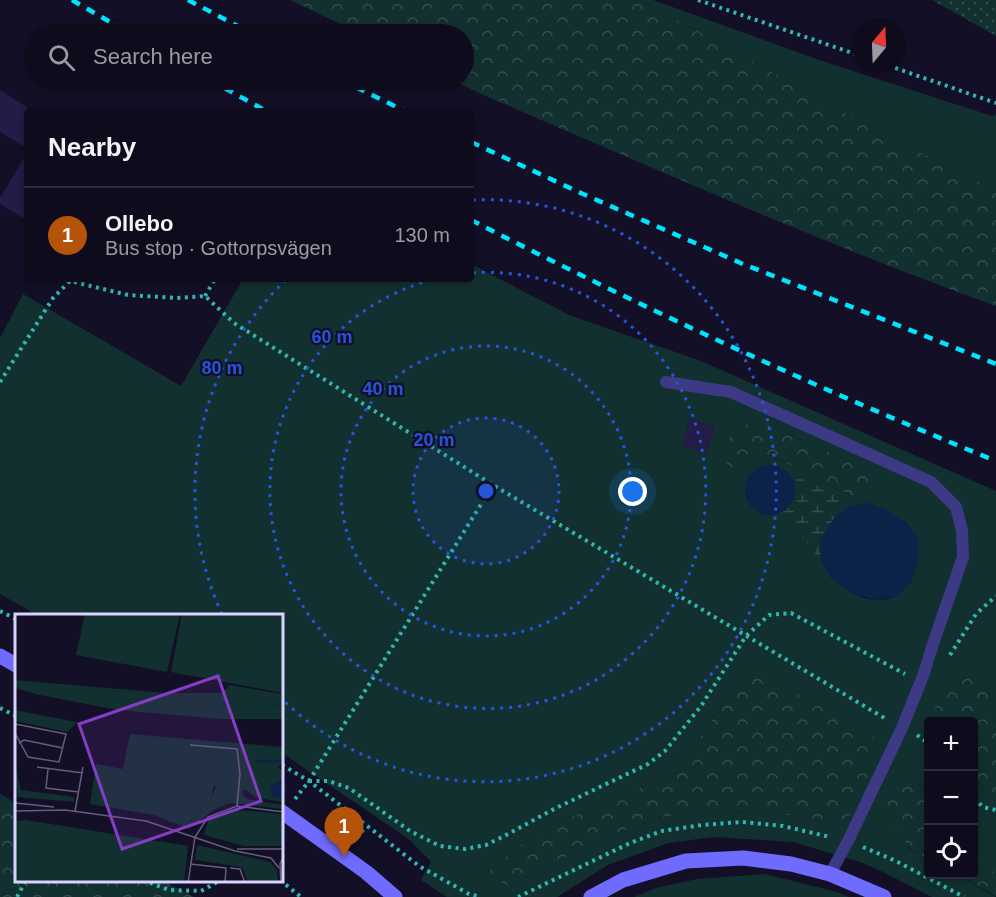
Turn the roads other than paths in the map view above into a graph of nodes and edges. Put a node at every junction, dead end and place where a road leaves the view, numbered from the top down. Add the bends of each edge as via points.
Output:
1 (666, 382) dead end
2 (0, 656) edge
3 (15, 664) edge
4 (284, 813) edge
5 (830, 874) junction
6 (395, 897) edge
7 (591, 897) edge
8 (884, 897) edge

1 - 5 lane via 731,392 931,482 956,507 963,557 923,676 902,728
2 - 3 street
4 - 6 street
5 - 7 street via 743,858 686,861 623,880
5 - 8 street

